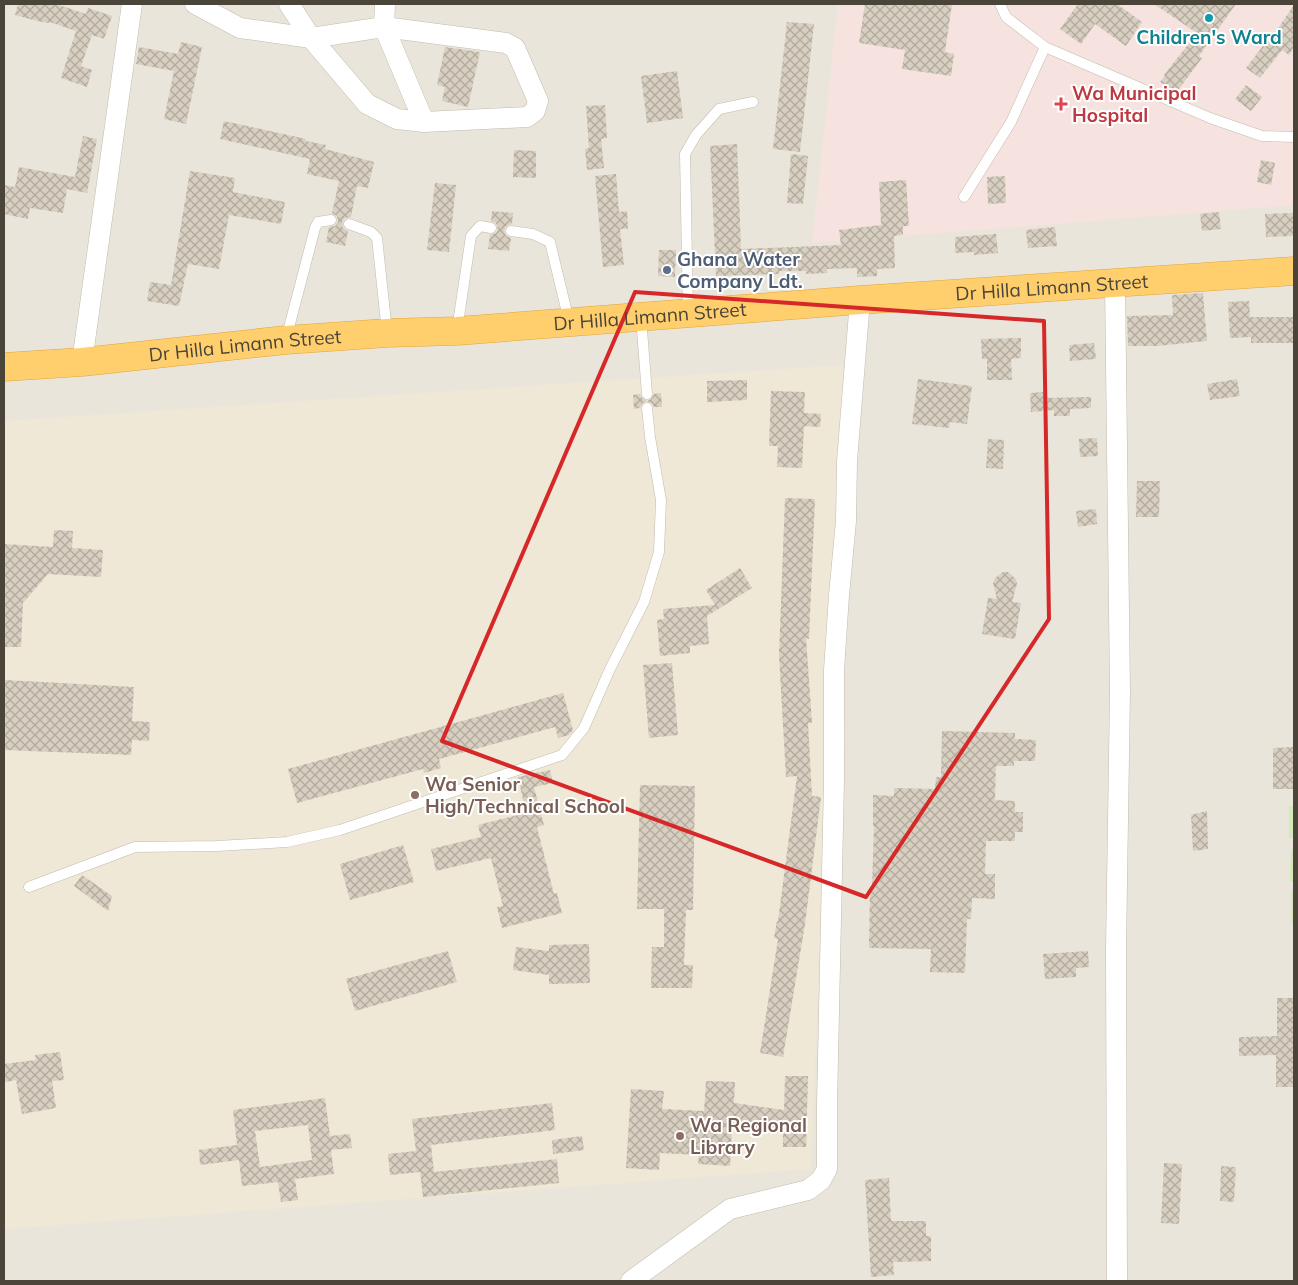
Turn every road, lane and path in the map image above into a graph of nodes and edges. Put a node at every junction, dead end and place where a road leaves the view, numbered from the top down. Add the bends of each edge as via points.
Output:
1 (132, 4) edge
2 (195, 4) edge
3 (289, 4) edge
4 (385, 4) edge
5 (1000, 4) edge
6 (384, 27) junction
7 (310, 38) junction
8 (1045, 47) junction
9 (753, 102) dead end
10 (424, 122) junction
11 (1294, 137) edge
12 (964, 197) dead end
13 (331, 220) dead end
14 (349, 224) dead end
15 (491, 228) dead end
16 (512, 231) dead end
17 (1294, 271) edge
18 (1114, 283) junction
19 (860, 300) junction
20 (688, 314) junction
21 (640, 316) junction
22 (569, 322) junction
23 (457, 331) junction
24 (387, 333) junction
25 (286, 340) junction
26 (82, 362) junction
27 (4, 367) edge
28 (647, 394) dead end
29 (647, 408) dead end
30 (29, 886) dead end
31 (631, 1281) edge
32 (1117, 1281) edge

1 - 26 street
2 - 7 street via 240,28
3 - 7 street
4 - 6 street
5 - 8 lane via 1006,16
6 - 7 street
6 - 10 street
6 - 10 street via 506,42 514,48 538,101 535,111 527,117
7 - 10 street via 367,104 397,119
8 - 11 lane via 1210,118 1262,136
8 - 12 lane via 1011,122
9 - 20 lane via 719,109 696,135 685,154
13 - 25 lane via 318,222 315,228
14 - 24 lane via 365,229 377,238
15 - 23 lane via 480,226 470,236
16 - 22 lane via 533,234 550,242
17 - 18 highway, Dr Hilla Limann Street
18 - 19 highway, Dr Hilla Limann Street
18 - 32 street via 1120,692 1116,949
19 - 20 highway, Dr Hilla Limann Street
19 - 31 street via 846,461 846,521 834,670 827,1169 821,1180 808,1190 730,1209
20 - 21 highway, Dr Hilla Limann Street
21 - 22 highway, Dr Hilla Limann Street
21 - 28 lane
22 - 23 highway, Dr Hilla Limann Street
23 - 24 highway, Dr Hilla Limann Street
24 - 25 highway, Dr Hilla Limann Street
25 - 26 highway, Dr Hilla Limann Street
26 - 27 highway, Dr Hilla Limann Street
29 - 30 lane via 661,500 659,552 644,602 584,728 562,755 340,830 287,842 135,847

